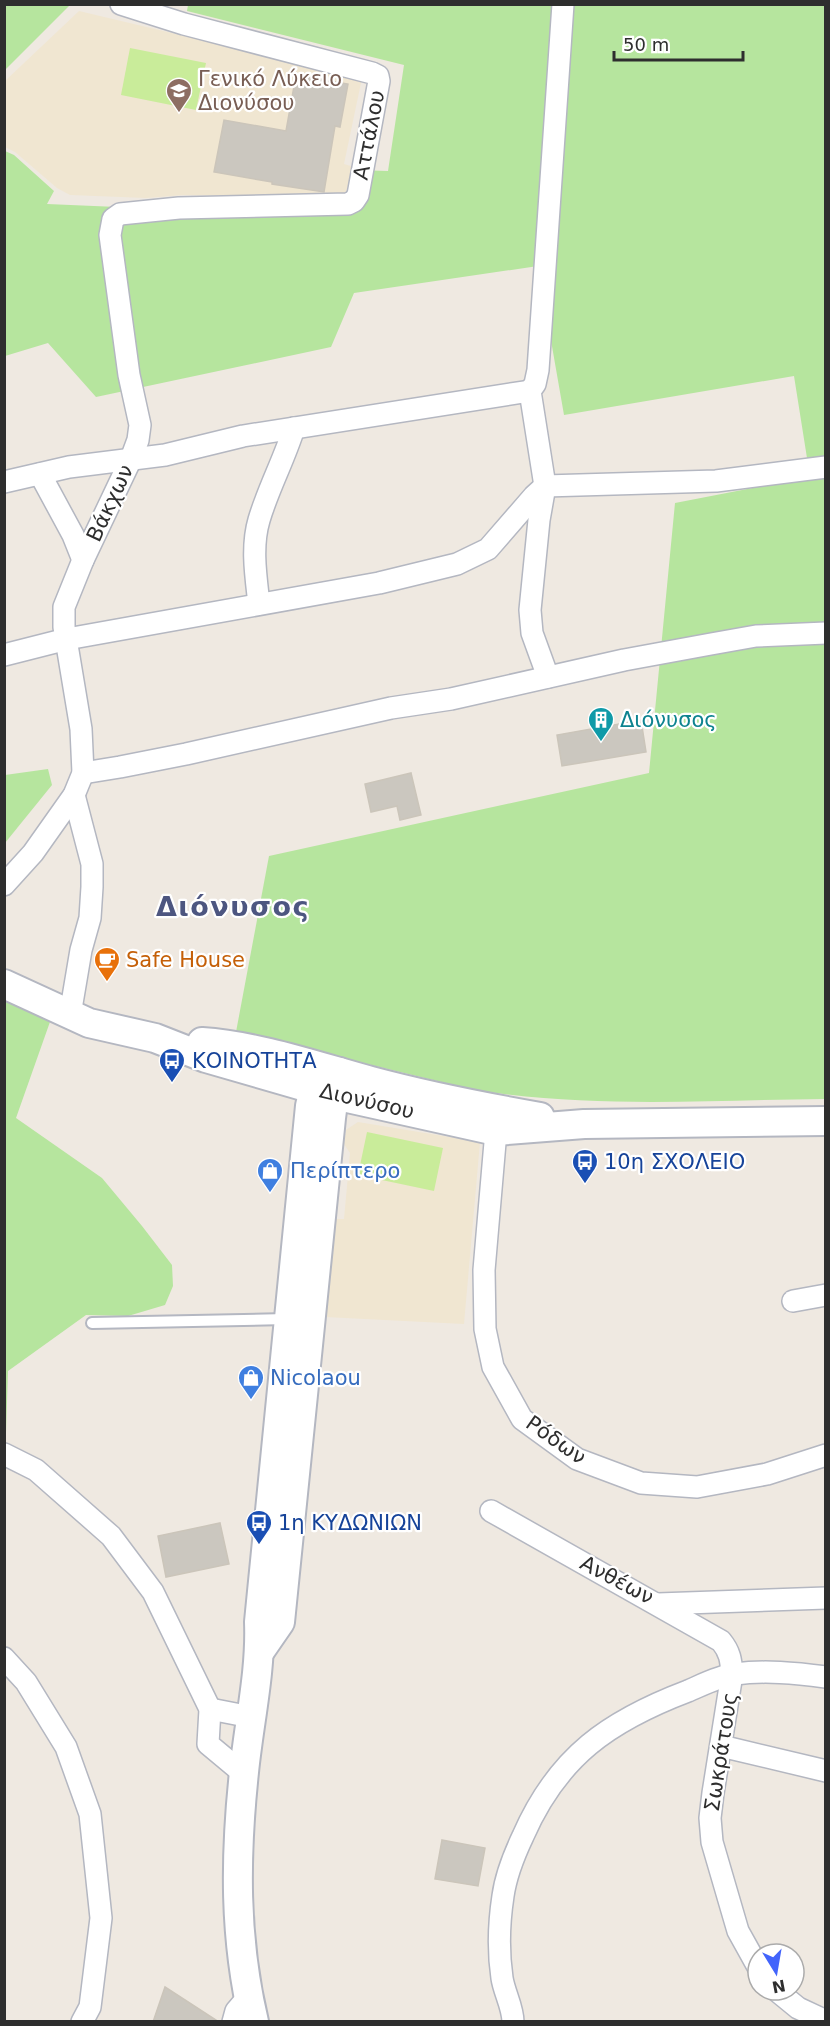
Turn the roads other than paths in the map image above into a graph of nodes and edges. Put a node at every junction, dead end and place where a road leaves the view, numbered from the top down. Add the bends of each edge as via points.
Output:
1 (121, 4) edge
2 (562, 4) edge
3 (348, 204) joint
4 (530, 391) junction
5 (294, 428) junction
6 (131, 459) junction
7 (825, 467) edge
8 (40, 474) junction
9 (4, 482) edge
10 (545, 486) junction
11 (83, 560) junction
12 (259, 604) junction
13 (825, 633) edge
14 (67, 639) junction
15 (4, 655) edge
16 (548, 677) junction
17 (83, 773) junction
18 (74, 795) junction
19 (4, 885) edge
20 (4, 984) edge
21 (70, 1015) junction
22 (326, 1081) junction
23 (496, 1120) junction
24 (825, 1121) edge
25 (825, 1295) edge
26 (793, 1301) dead end
27 (300, 1319) junction
28 (92, 1323) dead end
29 (4, 1454) edge
30 (825, 1455) edge
31 (492, 1511) dead end
32 (825, 1598) edge
33 (657, 1604) junction
34 (4, 1658) edge
35 (732, 1674) junction
36 (825, 1677) edge
37 (210, 1709) junction
38 (250, 1717) junction
39 (721, 1746) junction
40 (825, 1771) edge
41 (244, 1774) junction
42 (746, 1945) edge
43 (791, 2002) edge
44 (251, 2009) edge
45 (514, 2020) edge
46 (825, 2021) edge
47 (82, 2022) edge
48 (233, 2022) edge

1 - 3 street, Αττάλου via 378,76 358,195
2 - 4 street via 538,370
3 - 6 street, Βάκχων via 179,208 120,214 113,219 110,235 129,375 140,425
4 - 5 street
4 - 10 street
5 - 6 street
5 - 12 street via 259,521 254,558
6 - 8 street
6 - 11 street, Βάκχων
7 - 10 street via 716,481
8 - 9 street
8 - 11 street
10 - 12 street via 488,549 466,561 379,583
10 - 16 street via 530,610 532,633
11 - 14 street, Βάκχων via 64,607
12 - 14 street
13 - 16 street via 756,636
14 - 15 street
14 - 17 street, Βάκχων via 81,729
16 - 17 street
17 - 18 street, Βάκχων
18 - 19 street, Βάκχων via 33,853
18 - 21 street via 92,864 92,887 90,918
20 - 21 street, Διονύσου
21 - 22 street, Διονύσου via 155,1038 206,1059
22 - 23 street, Διονύσου
22 - 27 street
23 - 24 street, Διονύσου via 584,1124
23 - 30 street, Ρόδων via 484,1270 485,1329 493,1367 522,1419 577,1459 641,1483 697,1487 767,1474
25 - 26 street
27 - 28 lane
27 - 38 street via 280,1622 260,1651
29 - 37 street via 36,1470 111,1536 153,1592
31 - 33 street, Ανθέων
32 - 33 street, Ανθέων
33 - 35 street, Σωκράτους via 721,1641 731,1656
34 - 47 street via 26,1682 66,1747 90,1814 101,1918 90,2007
35 - 36 street via 785,1672
35 - 39 street, Σωκράτους
35 - 45 street via 615,1724 568,1763 551,1785 531,1817 510,1864 503,1896 500,1964
37 - 38 street
37 - 41 street via 208,1744
38 - 41 street
39 - 40 street
39 - 42 street, Σωκράτους via 712,1793 711,1842
41 - 44 street via 237,1868 242,1957
43 - 46 street
44 - 48 street via 236,2011

